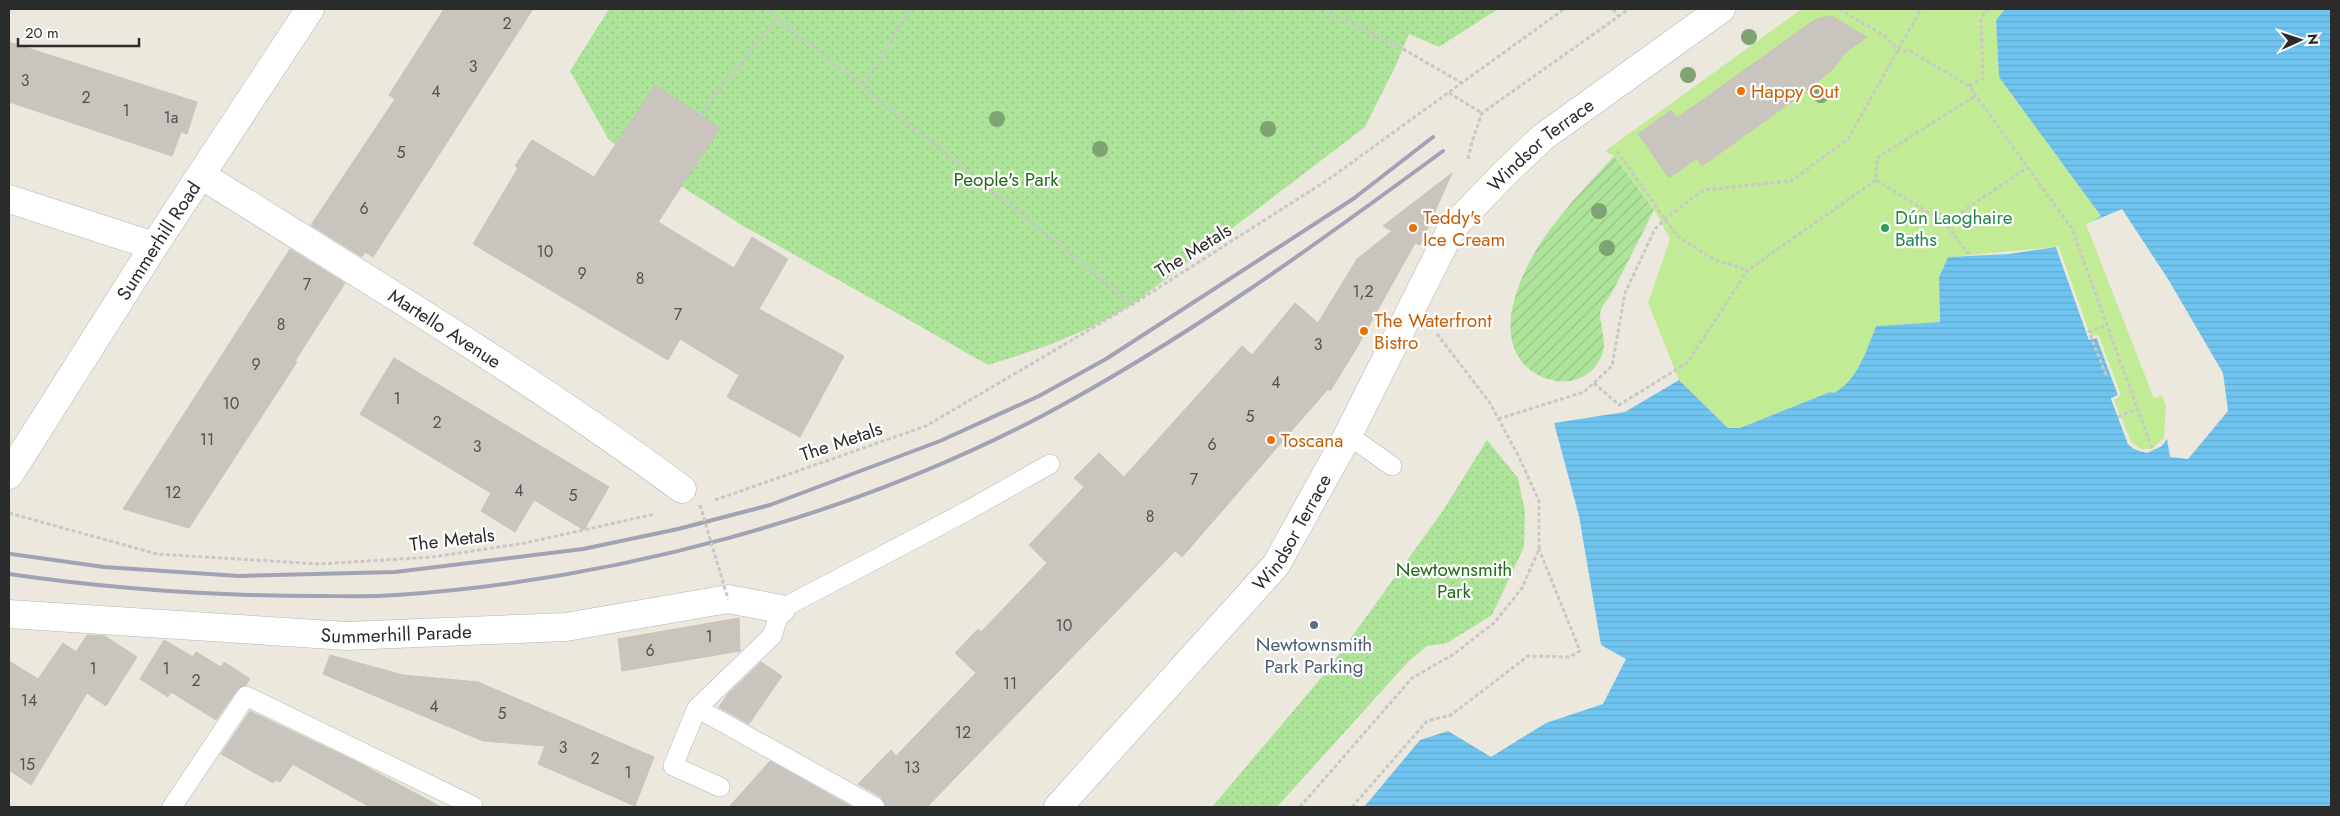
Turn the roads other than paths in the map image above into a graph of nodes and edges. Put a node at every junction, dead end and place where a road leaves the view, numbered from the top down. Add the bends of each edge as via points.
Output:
1 (310, 9) edge
2 (1721, 9) edge
3 (201, 175) junction
4 (9, 199) edge
5 (154, 246) junction
6 (1348, 435) junction
7 (1050, 464) dead end
8 (1392, 466) dead end
9 (9, 475) edge
10 (691, 500) road end
11 (781, 609) junction
12 (9, 614) edge
13 (697, 708) junction
14 (720, 787) dead end
15 (473, 806) edge
16 (172, 807) edge
17 (876, 807) edge
18 (1058, 807) edge

1 - 3 main road, Summerhill Road
2 - 6 main road, Windsor Terrace via 1543,137 1452,228
3 - 5 main road, Summerhill Road
3 - 10 main road, Martello Avenue via 428,316 624,446
4 - 5 main road
5 - 9 main road, Summerhill Road
6 - 8 lane
6 - 18 main road, Windsor Terrace via 1276,565
7 - 11 lane
11 - 12 main road, Summerhill Parade via 728,599 566,627 347,636
11 - 13 lane via 772,636
13 - 14 lane via 673,766
13 - 17 lane
15 - 16 lane via 246,696

